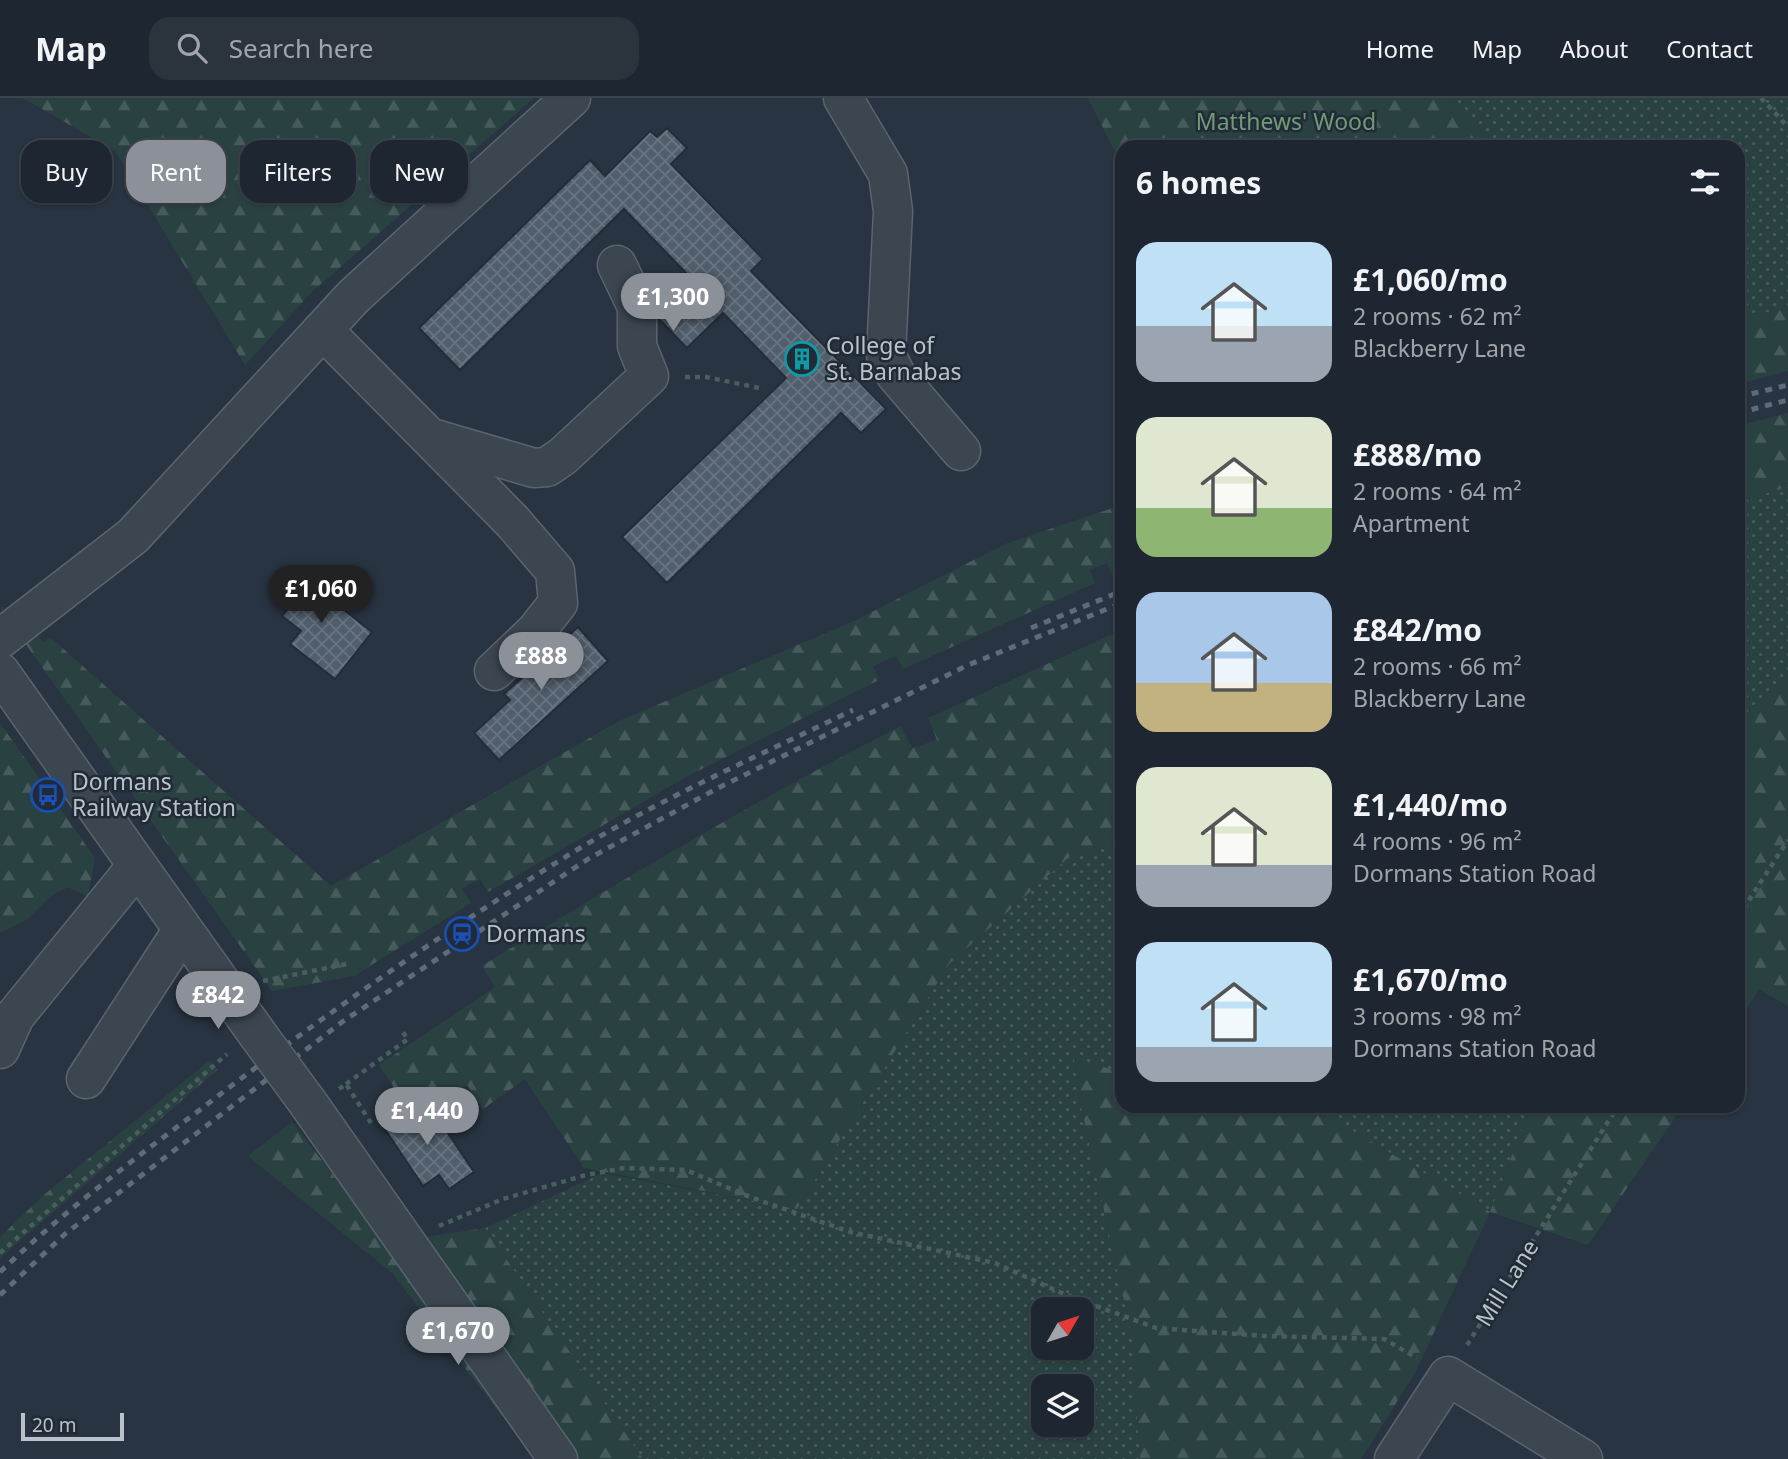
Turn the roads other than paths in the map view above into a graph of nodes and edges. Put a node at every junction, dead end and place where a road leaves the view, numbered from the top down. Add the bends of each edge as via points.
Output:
1 (571, 98) edge
2 (843, 98) edge
3 (617, 265) dead end
4 (323, 330) junction
5 (433, 438) junction
6 (961, 451) dead end
7 (0, 639) edge
8 (494, 671) dead end
9 (0, 672) edge
10 (137, 866) junction
11 (182, 931) junction
12 (0, 1049) edge
13 (86, 1079) dead end
14 (558, 1459) edge
15 (1394, 1459) edge
16 (1583, 1459) edge

1 - 4 street
2 - 6 street via 888,174 893,212 886,355 896,375
3 - 5 street via 638,307 637,346 649,376 547,467 534,468
4 - 5 street
4 - 7 street via 133,536
5 - 8 street via 555,571 558,603
9 - 10 street
10 - 11 street
10 - 12 street via 15,1016
11 - 13 street
11 - 14 street, bridge via 235,990 308,1103
15 - 16 street via 1448,1376

